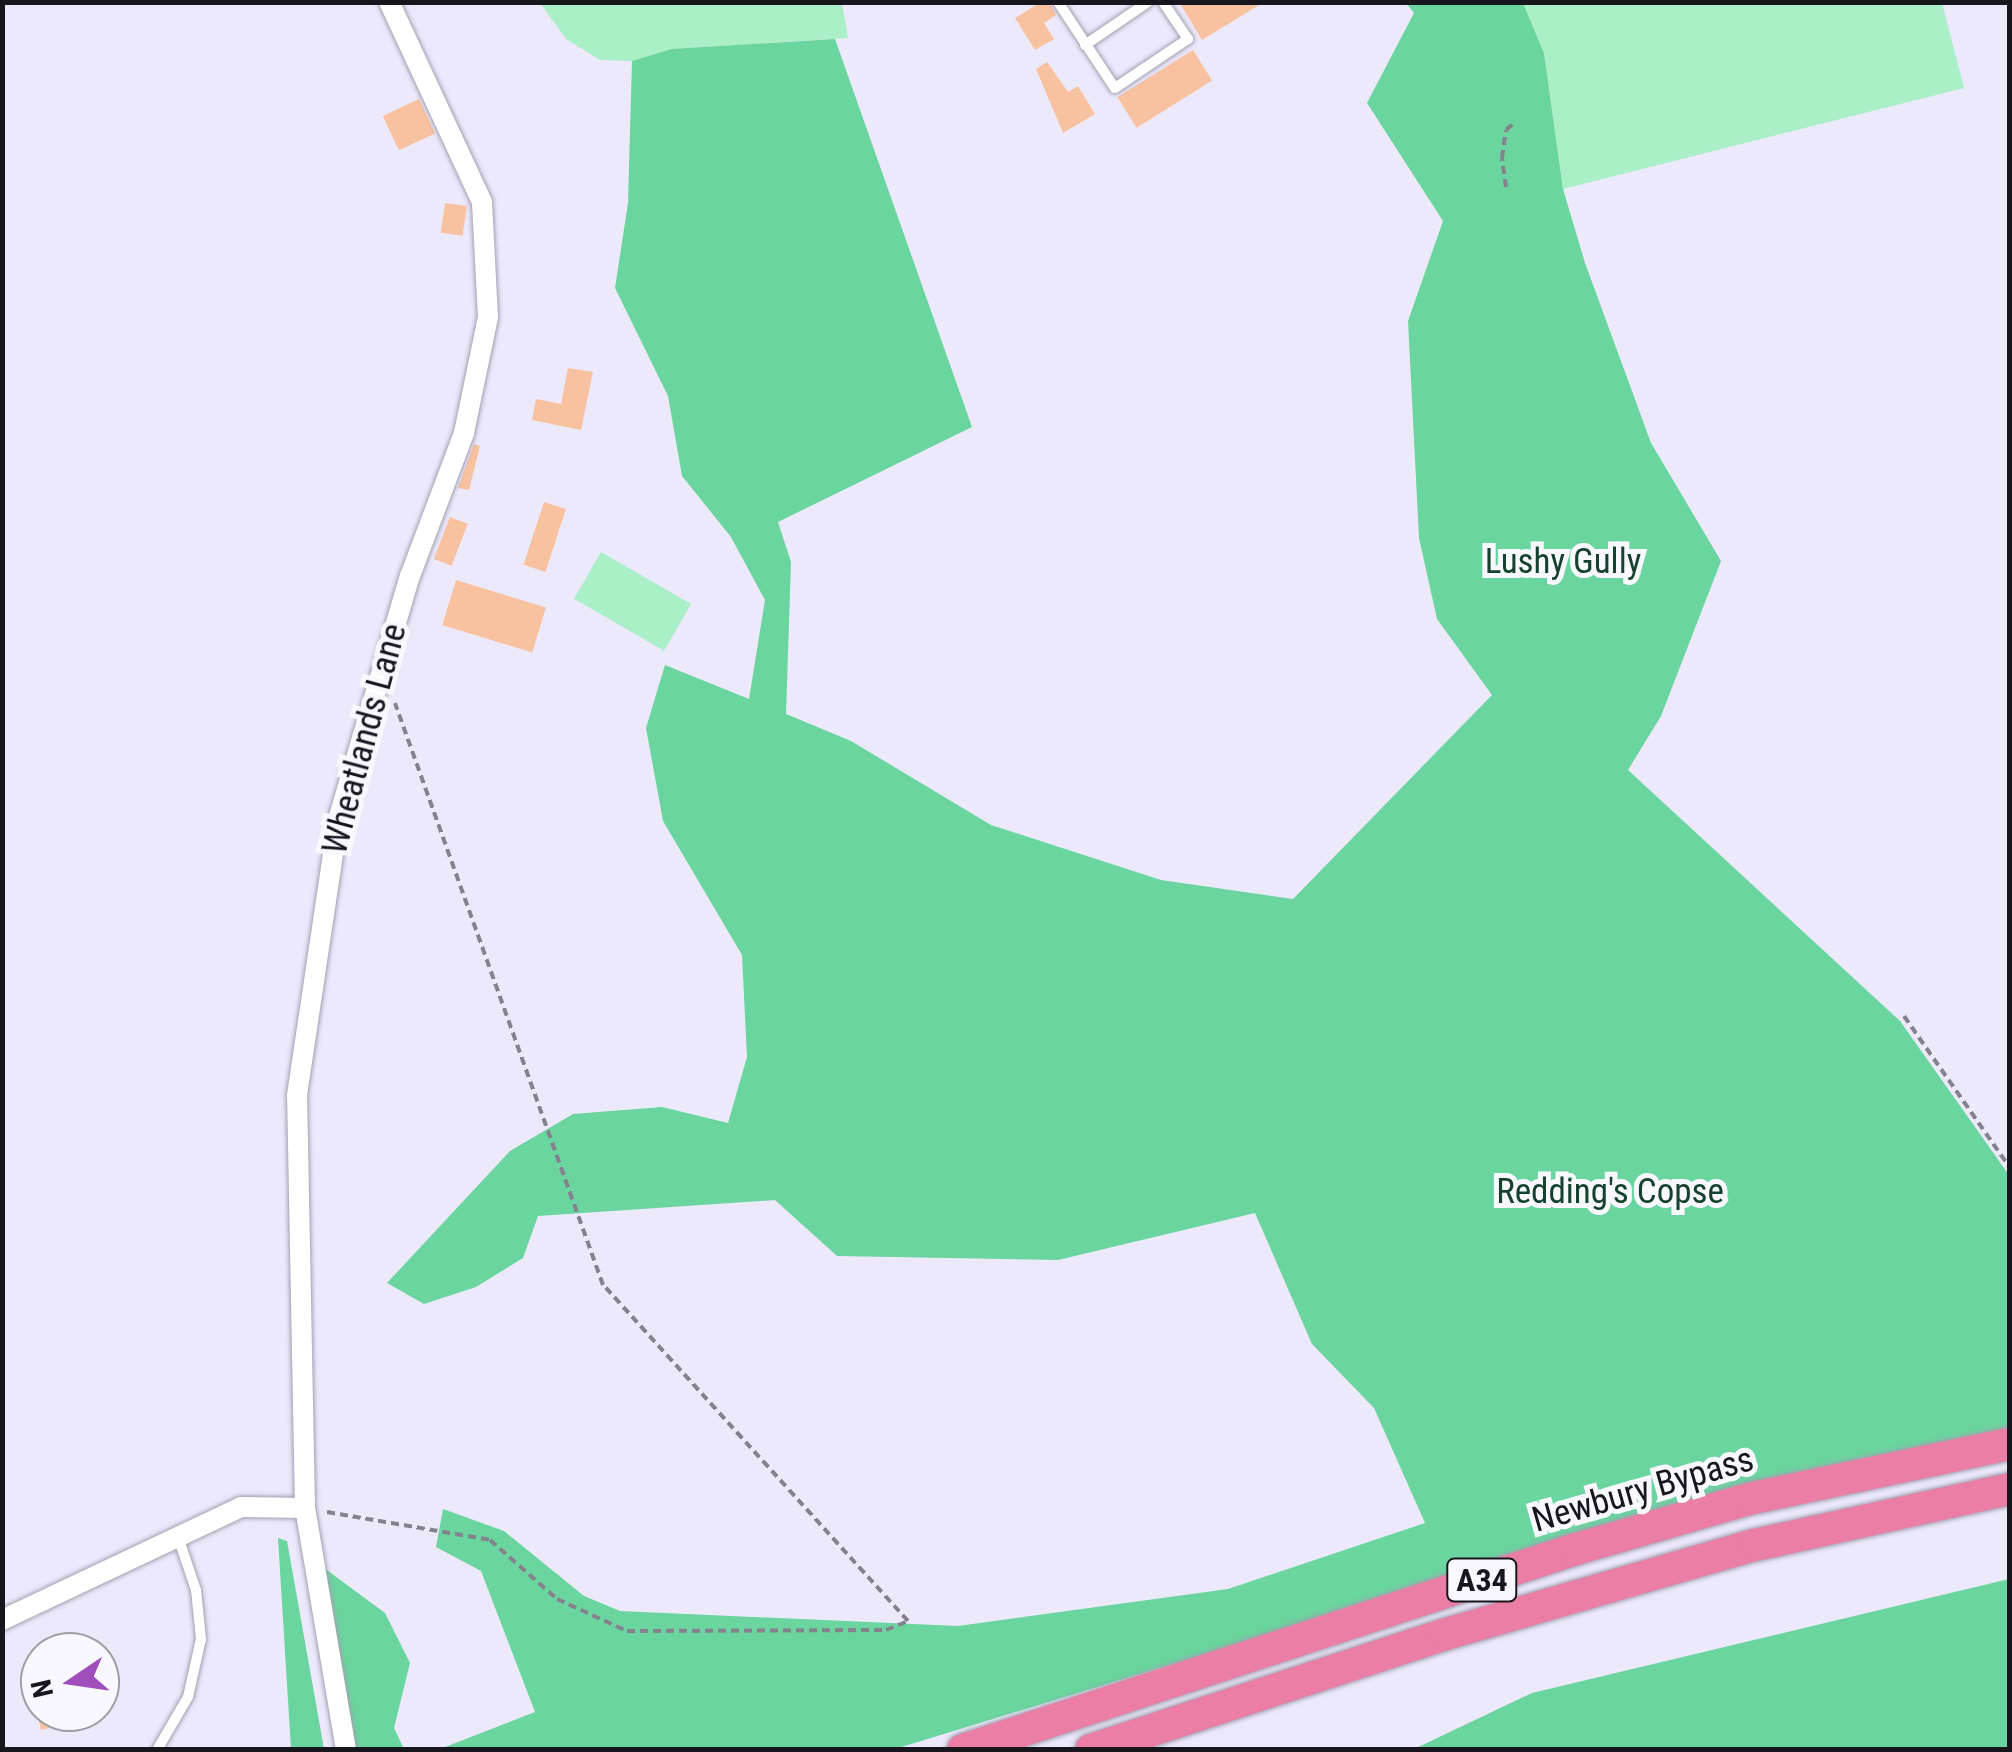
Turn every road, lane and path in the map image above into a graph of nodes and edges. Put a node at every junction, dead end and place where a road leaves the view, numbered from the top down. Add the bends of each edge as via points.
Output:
1 (389, 2) edge
2 (1058, 2) edge
3 (1148, 2) edge
4 (1164, 2) edge
5 (1086, 45) junction
6 (1516, 122) dead end
7 (1506, 187) dead end
8 (384, 671) junction
9 (1904, 1016) dead end
10 (2010, 1168) edge
11 (2010, 1444) edge
12 (2010, 1489) edge
13 (305, 1508) junction
14 (176, 1533) junction
15 (2, 1620) edge
16 (157, 1750) edge
17 (346, 1750) edge
18 (963, 1750) edge
19 (1092, 1750) edge

1 - 8 street, Wheatlands Lane via 482,202 488,318 464,433 410,576
2 - 5 lane
3 - 5 lane
4 - 5 lane via 1188,39 1115,88
6 - 7 path via 1506,130
8 - 13 street, Wheatlands Lane via 338,820 297,1094
8 - 13 path via 604,1285 908,1620 886,1630 627,1630 557,1599 490,1540
9 - 10 path
11 - 18 highway, Newbury Bypass / A34 via 1752,1498 1576,1549
12 - 19 highway, A34 via 1755,1545 1446,1634
13 - 14 street via 241,1507
13 - 17 street, Wheatlands Lane
14 - 15 street
14 - 16 lane via 196,1590 202,1639 188,1697

